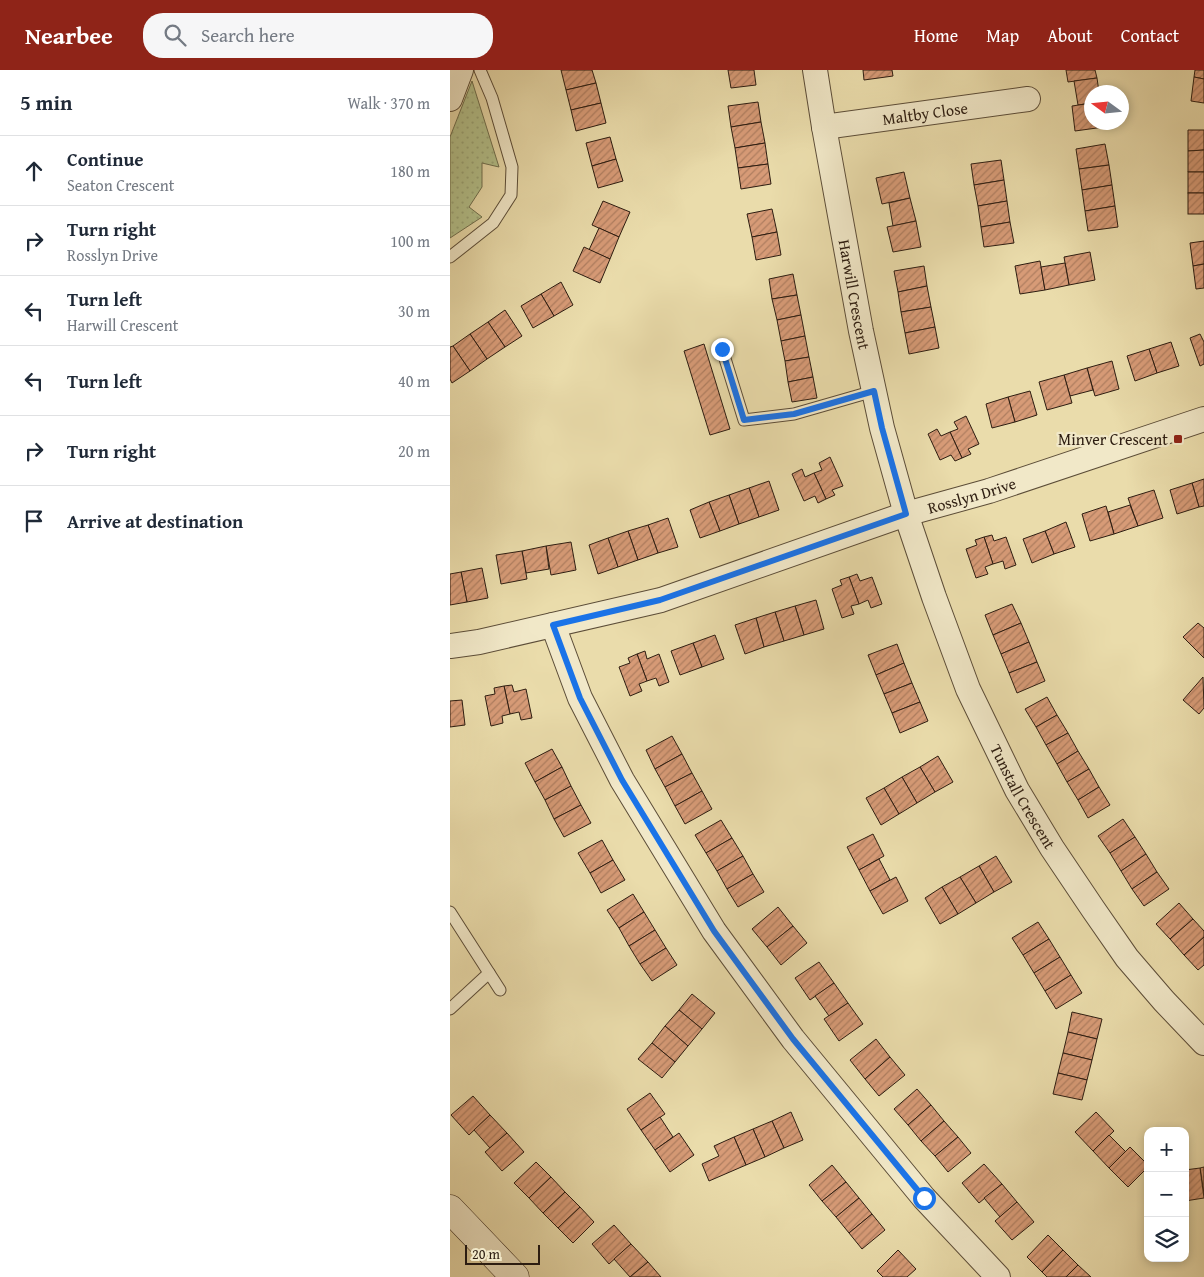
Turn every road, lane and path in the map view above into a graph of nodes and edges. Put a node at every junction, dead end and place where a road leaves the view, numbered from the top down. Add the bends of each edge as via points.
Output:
1 (462, 70) edge
2 (480, 70) edge
3 (815, 70) edge
4 (450, 99) edge
5 (1028, 99) dead end
6 (824, 127) junction
7 (450, 257) edge
8 (722, 349) dead end
9 (874, 391) junction
10 (1204, 419) edge
11 (906, 514) junction
12 (553, 625) junction
13 (450, 646) edge
14 (450, 912) edge
15 (489, 973) junction
16 (500, 990) dead end
17 (450, 1009) edge
18 (1204, 1043) edge
19 (450, 1208) edge
20 (515, 1277) edge
21 (998, 1277) edge

1 - 4 street
2 - 7 lane via 492,98 512,167 511,195 493,223
3 - 6 street, Harwill Crescent
5 - 6 street, Maltby Close
6 - 9 street, Harwill Crescent
8 - 9 lane via 744,420 794,414
9 - 11 street, Harwill Crescent
10 - 11 street, Rosslyn Drive via 990,491
11 - 12 street, Rosslyn Drive via 660,600
11 - 18 street, Tunstall Crescent via 968,689 1017,790 1127,958
12 - 13 street, Rosslyn Drive
12 - 21 street via 580,698 622,780 714,931 793,1039 924,1198
14 - 15 lane
15 - 16 lane
15 - 17 lane
19 - 20 main road

